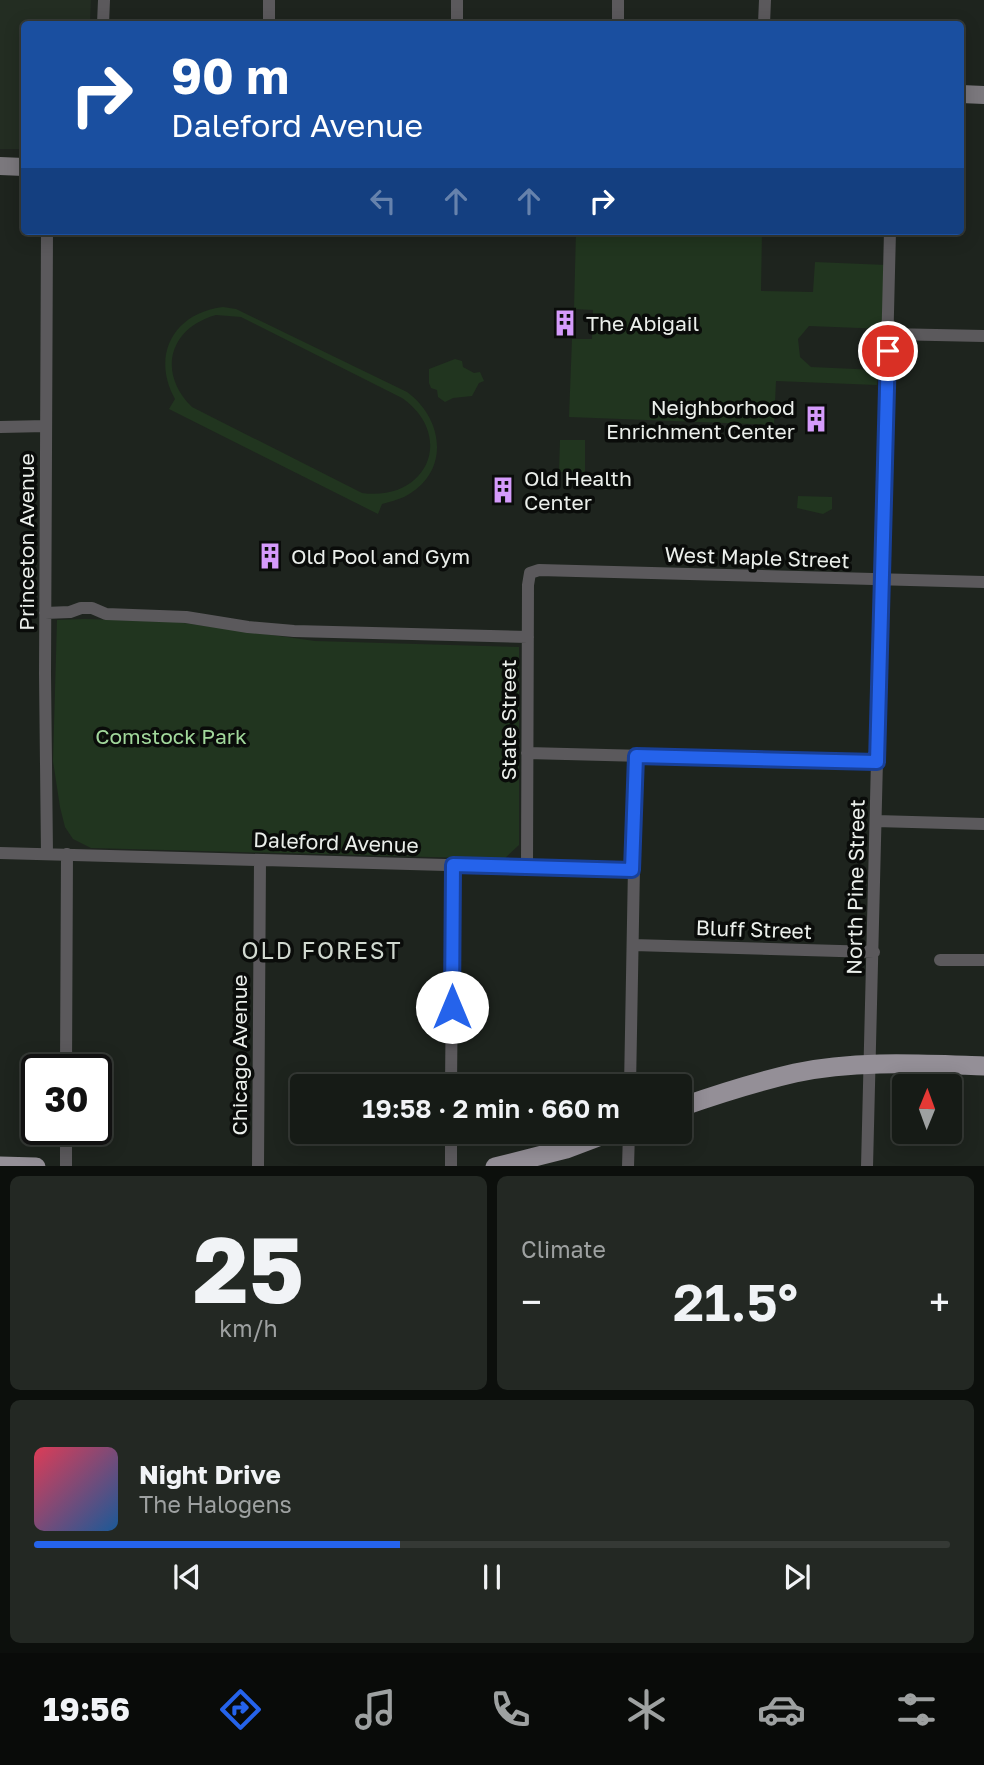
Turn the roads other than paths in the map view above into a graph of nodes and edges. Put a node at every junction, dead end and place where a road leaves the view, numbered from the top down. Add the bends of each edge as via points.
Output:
1 (104, 0) edge
2 (269, 0) edge
3 (457, 0) edge
4 (618, 0) edge
5 (765, 0) edge
6 (103, 21) edge
7 (269, 21) edge
8 (457, 21) edge
9 (618, 21) edge
10 (764, 21) edge
11 (964, 94) edge
12 (984, 95) edge
13 (0, 166) edge
14 (21, 167) edge
15 (47, 235) edge
16 (890, 235) edge
17 (888, 334) junction
18 (984, 336) edge
19 (46, 426) junction
20 (0, 427) edge
21 (530, 573) joint
22 (882, 579) junction
23 (984, 582) edge
24 (45, 613) junction
25 (528, 636) junction
26 (527, 752) junction
27 (636, 756) junction
28 (877, 762) junction
29 (876, 821) junction
30 (984, 824) edge
31 (0, 853) edge
32 (47, 854) junction
33 (67, 854) junction
34 (260, 860) junction
35 (453, 865) junction
36 (527, 866) junction
37 (632, 870) junction
38 (633, 945) junction
39 (874, 952) junction
40 (940, 960) dead end
41 (984, 960) edge
42 (66, 1054) edge
43 (869, 1065) junction
44 (984, 1066) edge
45 (451, 1074) edge
46 (630, 1074) edge
47 (692, 1103) edge
48 (451, 1144) edge
49 (579, 1144) edge
50 (629, 1144) edge
51 (66, 1145) edge
52 (66, 1166) edge
53 (258, 1166) edge
54 (451, 1166) edge
55 (499, 1166) edge
56 (628, 1166) edge
57 (866, 1166) edge

1 - 6 street
2 - 7 street
3 - 8 street
4 - 9 street
5 - 10 street
11 - 12 street
13 - 14 street
15 - 19 street, Princeton Avenue
16 - 17 street, North Pine Street
17 - 18 street
17 - 22 street, North Pine Street
19 - 20 street
19 - 24 street, Princeton Avenue
21 - 22 street, West Maple Street via 538,569
21 - 25 street, State Street
22 - 23 street, West Maple Street
22 - 28 street, North Pine Street
24 - 25 street via 92,608 106,614 186,617 294,631
24 - 32 street, Princeton Avenue
25 - 26 street, State Street
26 - 27 street
26 - 36 street, State Street
27 - 28 street
27 - 37 street
28 - 29 street, North Pine Street
29 - 30 street
29 - 39 street, North Pine Street
31 - 32 street, Daleford Avenue
32 - 33 street, Daleford Avenue
33 - 34 street, Daleford Avenue
33 - 42 street
34 - 35 street, Daleford Avenue
34 - 53 street, Chicago Avenue
35 - 36 street, Daleford Avenue
35 - 45 street
36 - 37 street, Daleford Avenue
37 - 38 street
38 - 39 street, Bluff Street
38 - 46 street
39 - 43 street, North Pine Street
40 - 41 street
43 - 44 main road
43 - 47 main road via 795,1073
43 - 57 street, North Pine Street
48 - 54 street
49 - 55 main road
50 - 56 street
51 - 52 street

